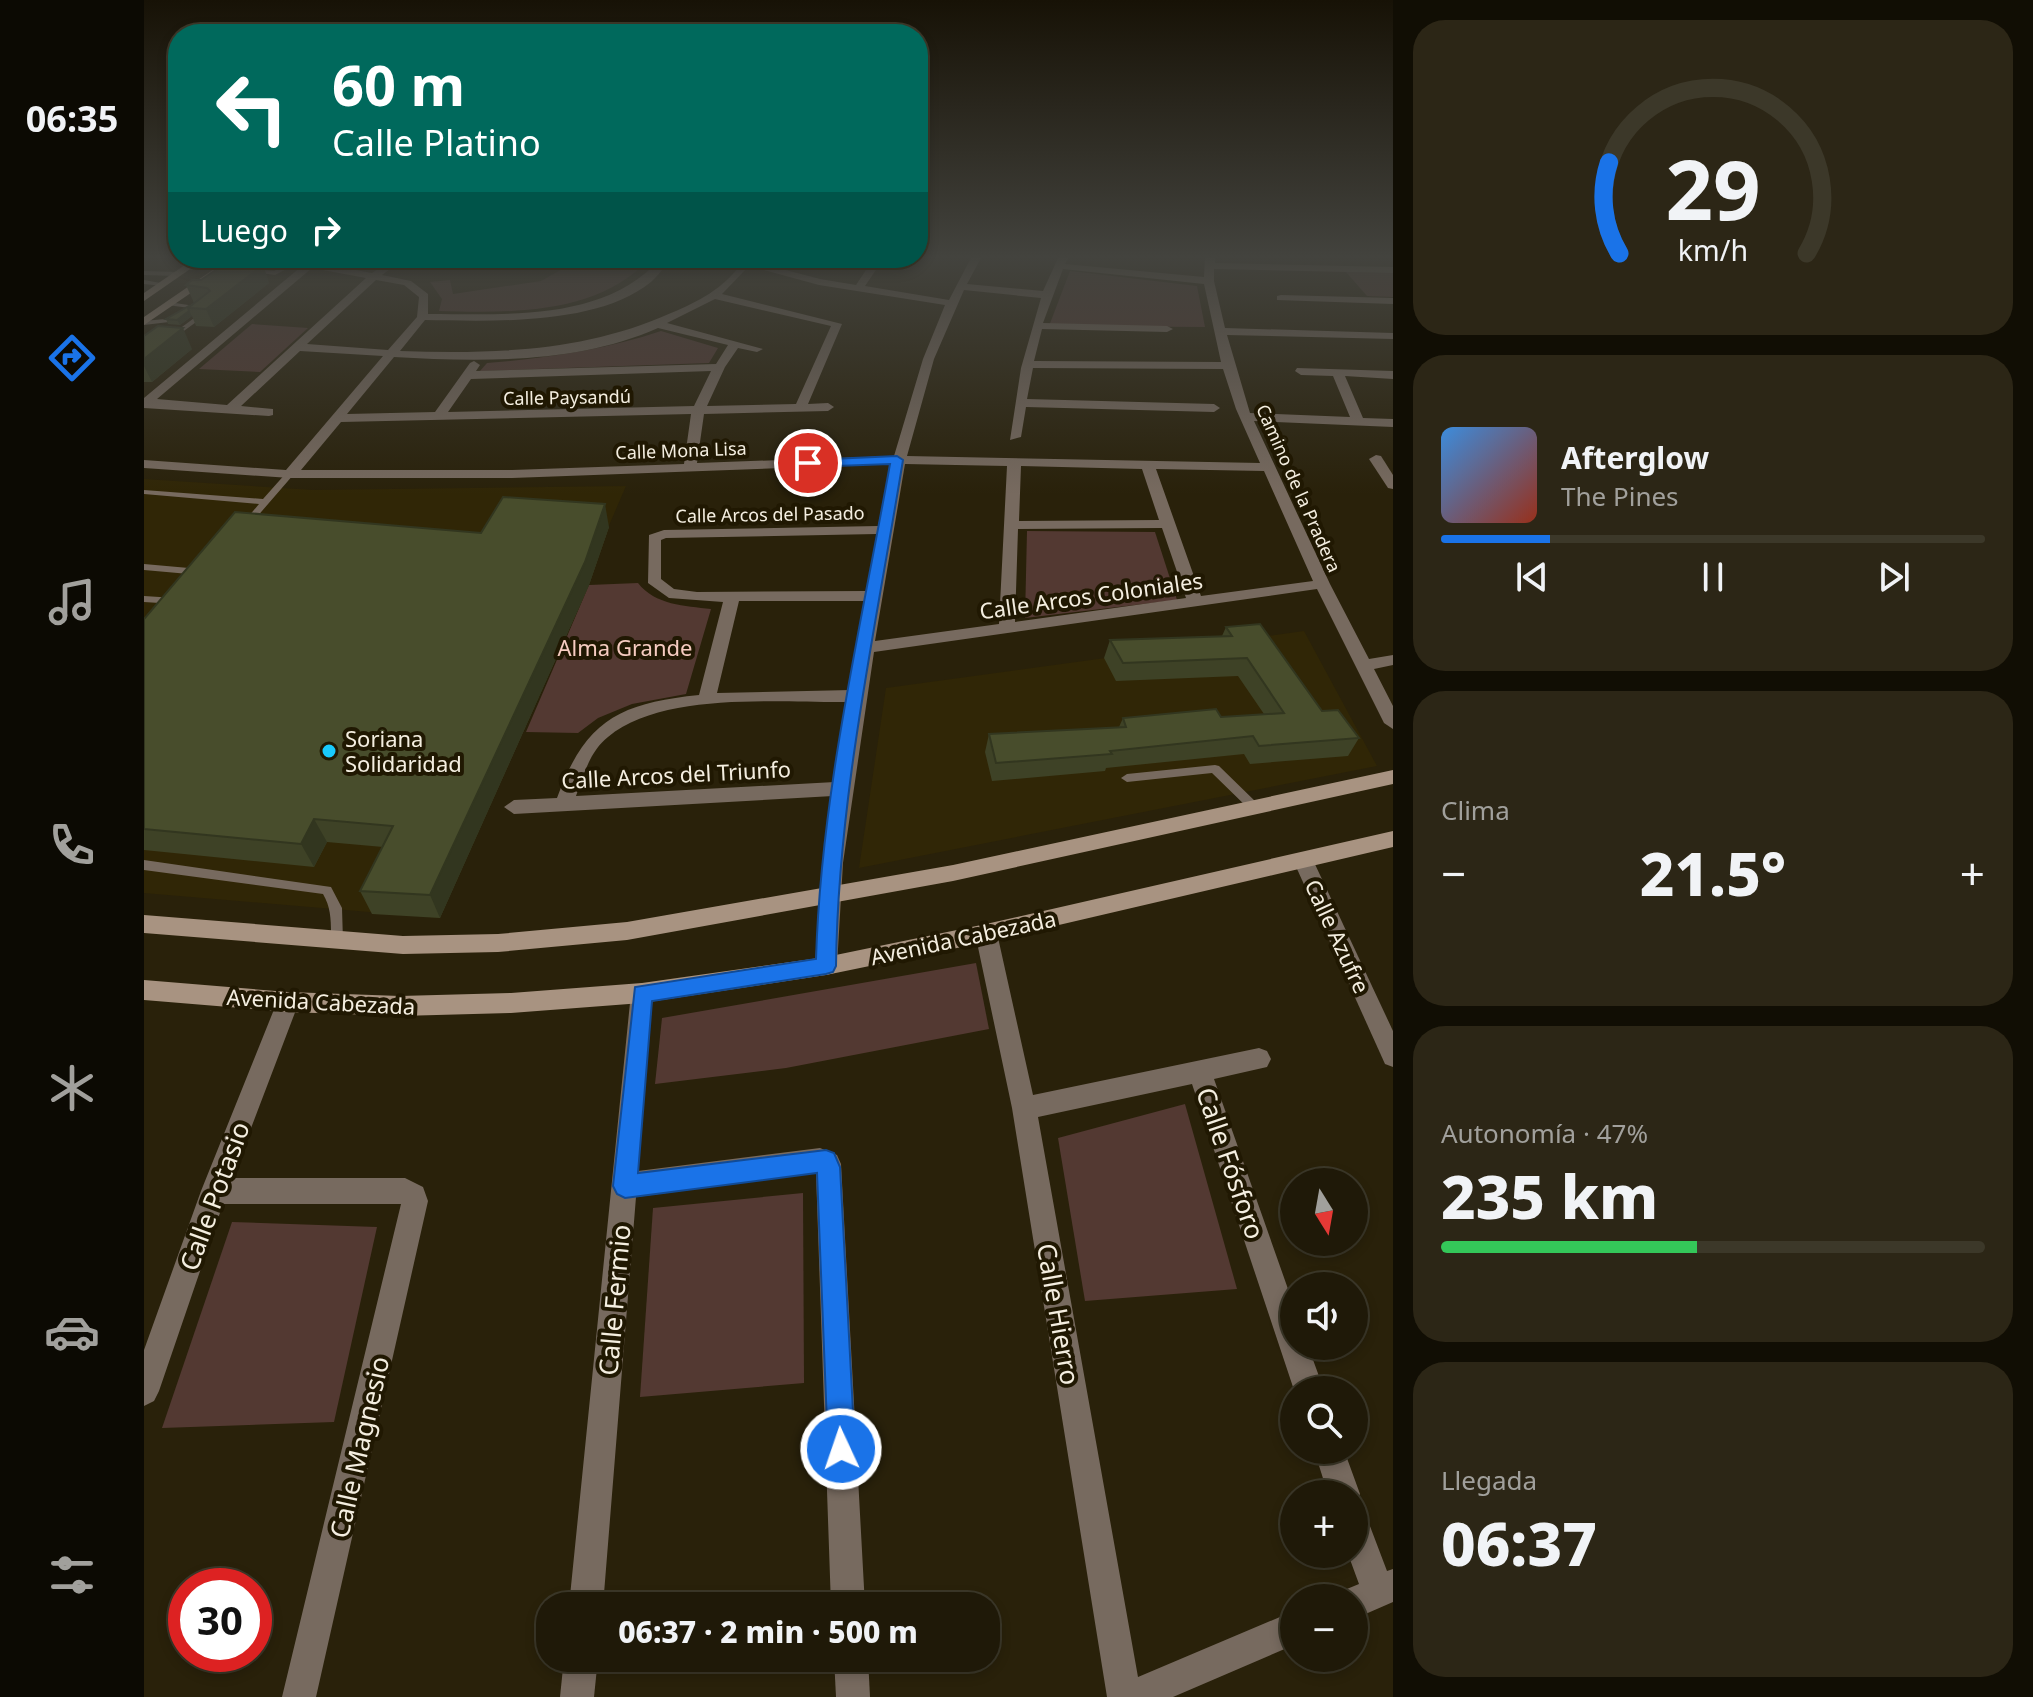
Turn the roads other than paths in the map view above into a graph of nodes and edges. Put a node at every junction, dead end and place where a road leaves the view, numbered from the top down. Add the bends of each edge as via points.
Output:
1 (177, 335) edge
2 (222, 335) edge
3 (312, 335) edge
4 (406, 335) edge
5 (623, 335) edge
6 (700, 335) edge
7 (832, 335) edge
8 (939, 335) edge
9 (1037, 335) edge
10 (1221, 335) edge
11 (144, 339) edge
12 (169, 341) junction
13 (184, 342) edge
14 (198, 343) dead end
15 (212, 344) junction
16 (735, 344) junction
17 (299, 347) junction
18 (757, 349) dead end
19 (391, 353) junction
20 (479, 357) junction
21 (144, 358) edge
22 (1029, 364) junction
23 (1228, 366) junction
24 (719, 367) junction
25 (1301, 371) dead end
26 (1338, 373) junction
27 (469, 375) junction
28 (1393, 375) edge
29 (145, 403) edge
30 (1020, 403) junction
31 (828, 407) dead end
32 (800, 408) junction
33 (1214, 408) dead end
34 (230, 409) junction
35 (269, 412) dead end
36 (698, 412) junction
37 (1246, 417) junction
38 (335, 418) junction
39 (437, 418) junction
40 (1358, 421) junction
41 (1393, 423) edge
42 (1015, 437) dead end
43 (1376, 459) dead end
44 (897, 460) junction
45 (1014, 462) junction
46 (1147, 463) junction
47 (144, 464) edge
48 (1268, 467) junction
49 (690, 468) junction
50 (290, 474) junction
51 (1391, 478) edge
52 (144, 492) edge
53 (265, 502) junction
54 (1167, 524) junction
55 (1012, 525) junction
56 (884, 530) junction
57 (234, 538) edge
58 (213, 561) edge
59 (144, 567) edge
60 (203, 572) junction
61 (194, 582) edge
62 (1322, 584) junction
63 (186, 592) edge
64 (874, 596) junction
65 (144, 599) edge
66 (732, 599) junction
67 (178, 601) junction
68 (1195, 602) junction
69 (170, 610) edge
70 (1007, 629) junction
71 (865, 648) junction
72 (1393, 660) edge
73 (1364, 665) junction
74 (858, 696) junction
75 (707, 699) junction
76 (1393, 723) edge
77 (1393, 777) edge
78 (1127, 778) dead end
79 (841, 789) junction
80 (564, 804) junction
81 (514, 807) dead end
82 (1255, 808) junction
83 (1393, 839) edge
84 (1303, 860) junction
85 (144, 865) edge
86 (828, 897) junction
87 (144, 924) edge
88 (986, 933) junction
89 (337, 941) junction
90 (826, 966) junction
91 (144, 990) edge
92 (642, 993) junction
93 (288, 1002) junction
94 (1393, 1056) edge
95 (1259, 1059) dead end
96 (1200, 1072) junction
97 (1024, 1108) junction
98 (625, 1186) junction
99 (214, 1191) junction
100 (1304, 1376) edge
101 (144, 1391) edge
102 (1367, 1568) edge
103 (587, 1592) edge
104 (847, 1592) edge
105 (1375, 1594) edge
106 (1280, 1634) edge
107 (580, 1672) edge
108 (852, 1672) edge
109 (299, 1697) edge
110 (577, 1697) edge
111 (853, 1697) edge
112 (1124, 1697) edge
113 (1132, 1697) edge

1 - 12 lane
2 - 15 street
3 - 17 street
4 - 19 street
5 - 20 street via 576,348
6 - 16 street
7 - 32 street
8 - 44 street
9 - 22 street
10 - 23 street, Camino de la Pradera
11 - 12 street
12 - 13 street
12 - 21 lane
14 - 15 street
15 - 29 street
16 - 18 street
16 - 24 street
17 - 19 street
17 - 34 street
19 - 20 street
19 - 38 street
20 - 27 street
22 - 23 street
22 - 30 street
23 - 37 street, Camino de la Pradera
24 - 27 street
24 - 36 street
25 - 26 street
26 - 28 street
26 - 40 street
27 - 39 street
29 - 34 street
30 - 33 street
30 - 42 street
31 - 32 street, Calle Paysandú
32 - 36 street, Calle Paysandú
34 - 35 street
36 - 39 street, Calle Paysandú
36 - 49 street
37 - 40 street
37 - 48 street, Camino de la Pradera
38 - 39 street, Calle Paysandú
38 - 50 street
40 - 41 street
43 - 51 street
44 - 45 street, Calle Mona Lisa
44 - 49 street, Calle Mona Lisa
44 - 56 street
45 - 46 street, Calle Mona Lisa
45 - 55 street
46 - 48 street, Calle Mona Lisa
46 - 54 street
47 - 50 street, Calle Mona Lisa
48 - 62 street, Camino de la Pradera
49 - 50 street, Calle Mona Lisa
50 - 53 lane
52 - 53 lane
53 - 57 lane
54 - 55 street
54 - 68 street
55 - 70 street
56 - 64 street
56 - 66 street, Calle Arcos del Pasado via 657,535 652,576 661,589
58 - 60 lane
59 - 60 lane
60 - 61 lane
62 - 68 street, Calle Arcos Coloniales
62 - 73 street, Camino de la Pradera
63 - 67 lane
64 - 66 street
64 - 71 street
65 - 67 lane
66 - 75 street
67 - 69 lane
68 - 70 street, Calle Arcos Coloniales
70 - 71 street, Calle Arcos Coloniales
71 - 74 street
72 - 73 street
73 - 76 street, Camino de la Pradera
74 - 75 street
74 - 79 street
75 - 80 street via 637,713 608,728 588,747
77 - 82 main road
78 - 82 lane via 1215,769
79 - 80 street, Calle Arcos del Triunfo
79 - 86 street
80 - 81 street, Calle Arcos del Triunfo
82 - 86 main road
83 - 84 main road, Avenida Cabezada
84 - 88 main road, Avenida Cabezada
84 - 94 street, Calle Azufre
85 - 89 lane via 327,890 336,909
86 - 89 main road via 627,931 512,942
86 - 90 street
87 - 89 main road
88 - 90 main road, Avenida Cabezada
88 - 97 street, Calle Hierro
90 - 92 main road, Avenida Cabezada
91 - 93 main road, Avenida Cabezada
92 - 93 main road, Avenida Cabezada via 495,1004
92 - 98 street, Calle Fermio
93 - 99 street, Calle Potasio
95 - 96 street
96 - 97 street
96 - 100 street, Calle Fósforo
97 - 112 street, Calle Hierro
98 - 103 street, Calle Fermio
98 - 104 street via 826,1161
99 - 101 street, Calle Potasio
99 - 109 street, Calle Magnesio via 405,1191 414,1196
102 - 105 street
106 - 113 street
107 - 110 street
108 - 111 street

